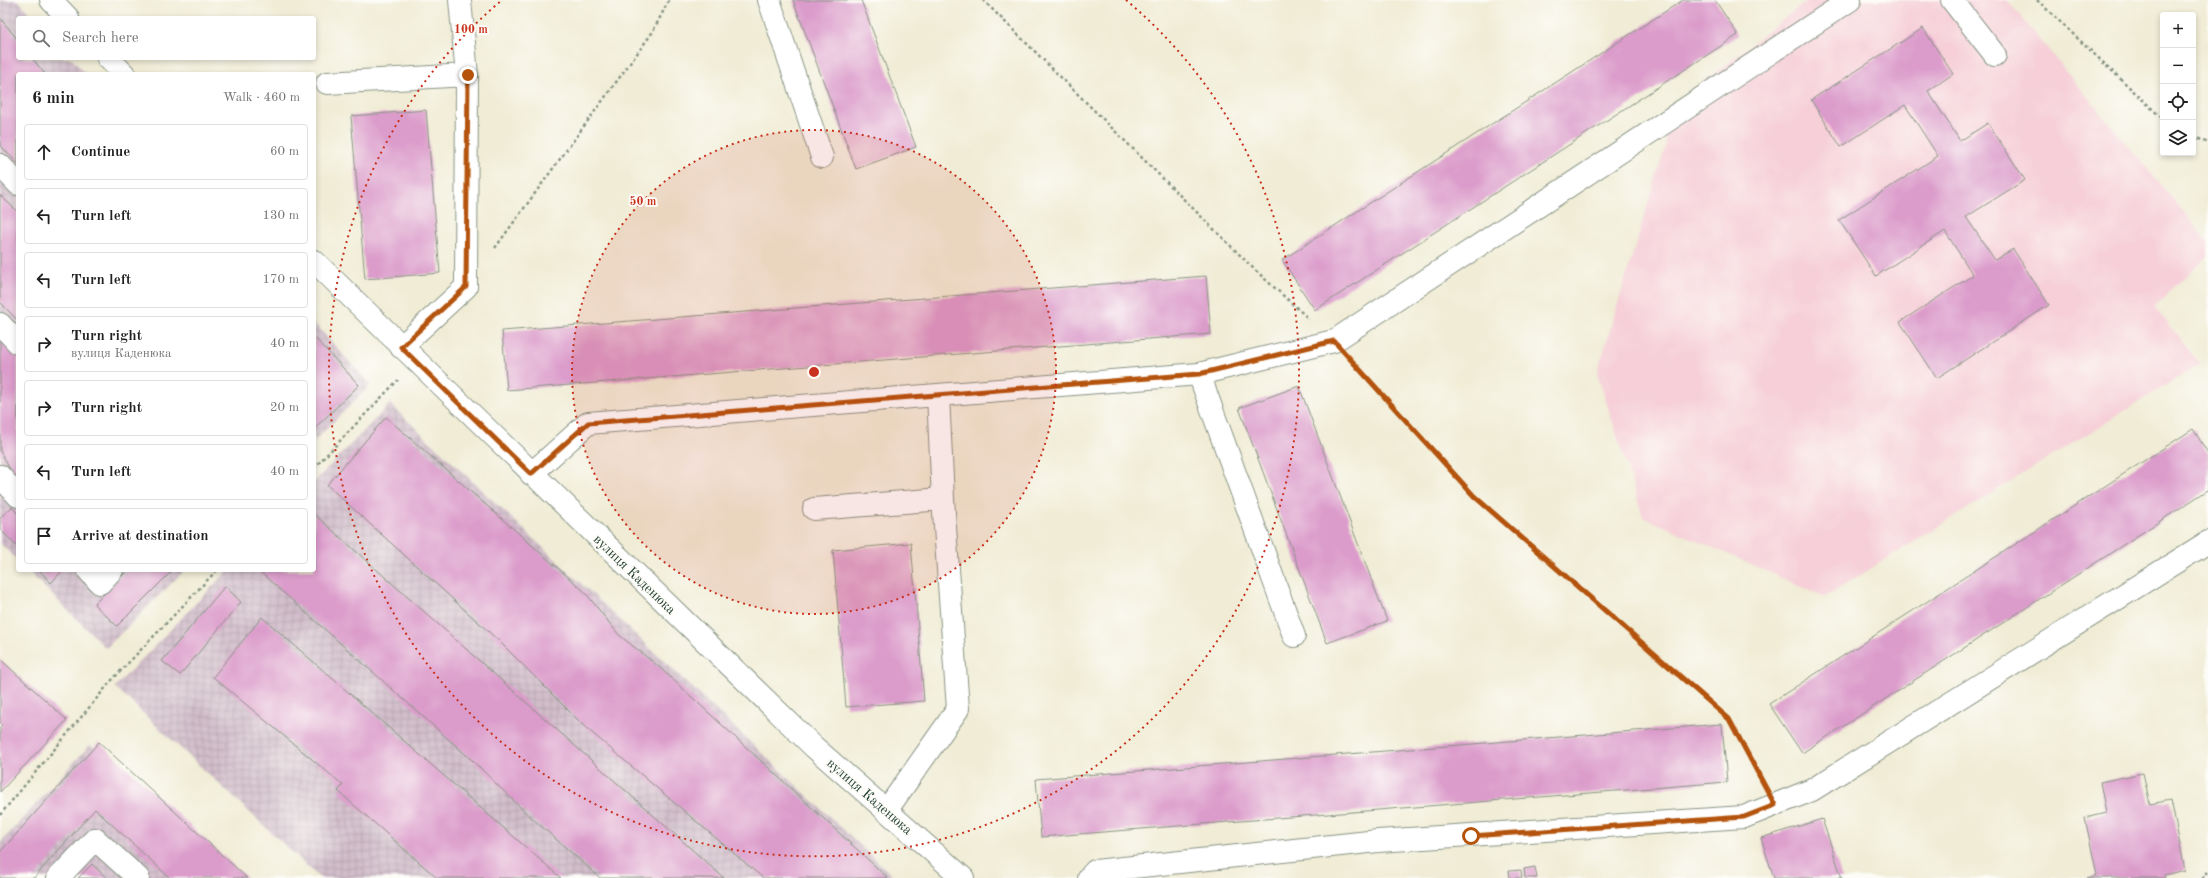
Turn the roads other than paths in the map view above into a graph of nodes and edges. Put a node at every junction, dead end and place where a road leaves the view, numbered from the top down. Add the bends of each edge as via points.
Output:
1 (51, 0) edge
2 (460, 0) edge
3 (769, 0) edge
4 (1850, 0) edge
5 (1952, 0) edge
6 (66, 16) edge
7 (1995, 55) dead end
8 (110, 60) edge
9 (122, 72) edge
10 (468, 75) junction
11 (328, 83) dead end
12 (822, 157) dead end
13 (0, 164) edge
14 (16, 182) edge
15 (316, 263) edge
16 (0, 324) edge
17 (16, 341) edge
18 (408, 354) junction
19 (1199, 374) junction
20 (938, 395) junction
21 (531, 474) junction
22 (0, 476) edge
23 (16, 494) edge
24 (943, 499) junction
25 (814, 509) dead end
26 (2208, 542) edge
27 (90, 572) edge
28 (110, 572) edge
29 (1294, 636) dead end
30 (886, 811) junction
31 (58, 878) edge
32 (138, 878) edge
33 (963, 878) edge
34 (1088, 878) edge

1 - 6 street
2 - 10 street
3 - 12 street
4 - 19 street via 1334,341
5 - 7 street
8 - 9 street
10 - 11 street
10 - 18 street via 466,287
13 - 14 street
15 - 18 street, вулиця Каденюка
16 - 17 street
18 - 21 street, вулиця Каденюка
19 - 20 street
19 - 29 street
20 - 21 street via 588,423
20 - 24 street
21 - 30 street, вулиця Каденюка via 814,747
22 - 23 street
24 - 25 street
24 - 30 street via 958,709
26 - 34 street via 1812,790 1744,817 1378,841 1095,871
27 - 28 street via 100,583
30 - 33 street, вулиця Каденюка
31 - 32 street via 95,839

